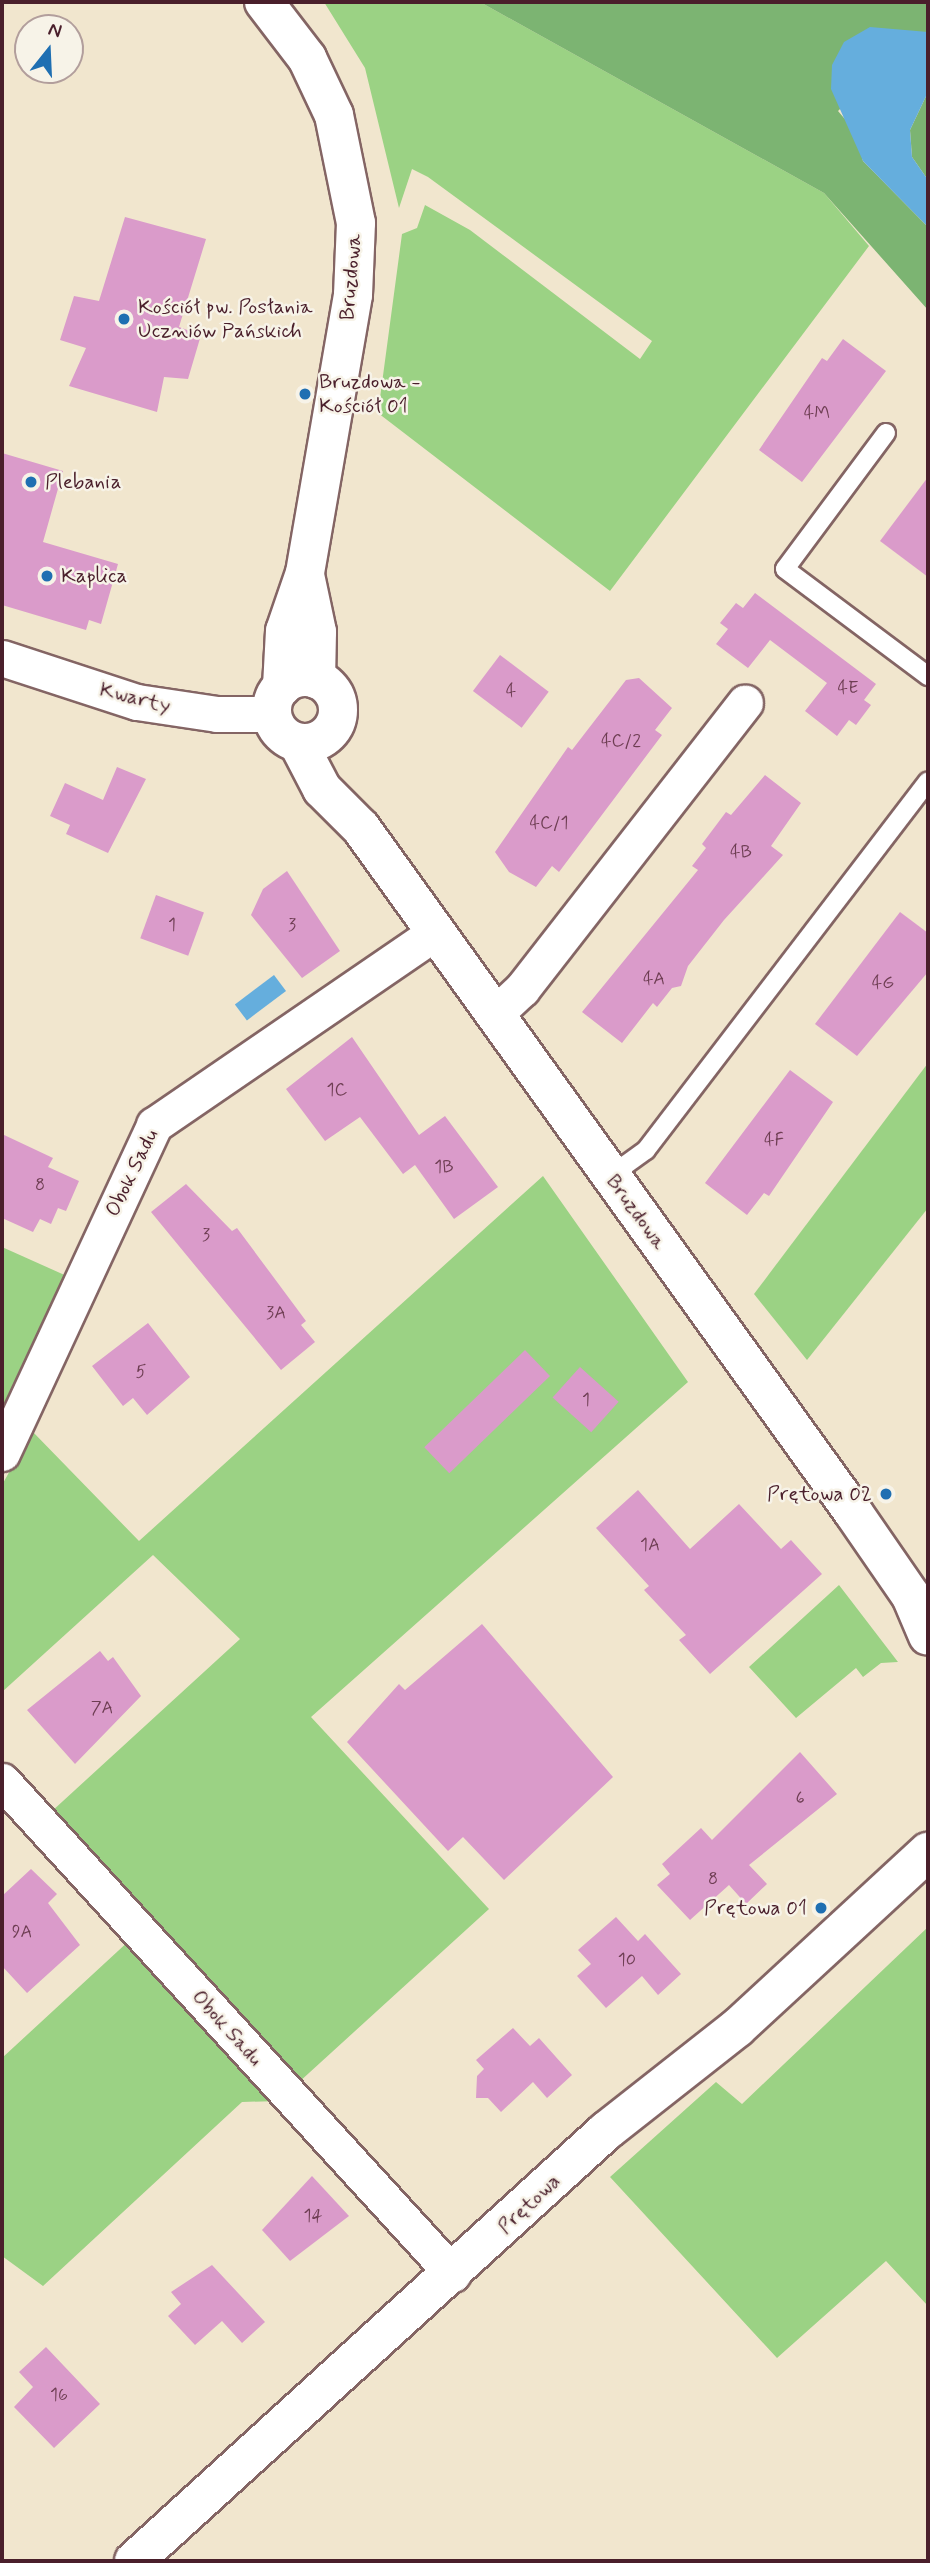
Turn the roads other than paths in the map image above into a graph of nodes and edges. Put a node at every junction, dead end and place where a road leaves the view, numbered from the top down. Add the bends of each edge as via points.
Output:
1 (264, 2) edge
2 (886, 433) dead end
3 (2, 659) edge
4 (928, 676) edge
5 (290, 693) junction
6 (745, 703) dead end
7 (313, 738) junction
8 (928, 781) edge
9 (436, 932) junction
10 (495, 1014) junction
11 (610, 1176) junction
12 (2, 1453) edge
13 (919, 1602) edge
14 (928, 1636) edge
15 (2, 1781) edge
16 (928, 1852) edge
17 (453, 2274) junction
18 (134, 2561) edge

1 - 5 street, Bruzdowa via 322,87 344,144 354,198 353,295 305,573 317,632
2 - 4 lane via 785,569
3 - 5 street, Kwarty via 137,702 217,714
5 - 7 street, Bruzdowa via 278,730
5 - 7 street via 337,702
6 - 10 street via 522,989
7 - 9 street, Bruzdowa via 322,789 361,828
8 - 11 lane via 646,1150
9 - 10 street, Bruzdowa
9 - 12 street, Obok Sadu via 154,1125
10 - 11 street, Bruzdowa
11 - 13 street, Bruzdowa
13 - 14 street, Bruzdowa
15 - 17 street, Obok Sadu
16 - 17 street, Prętowa via 737,2028 606,2132
17 - 18 street, Prętowa

